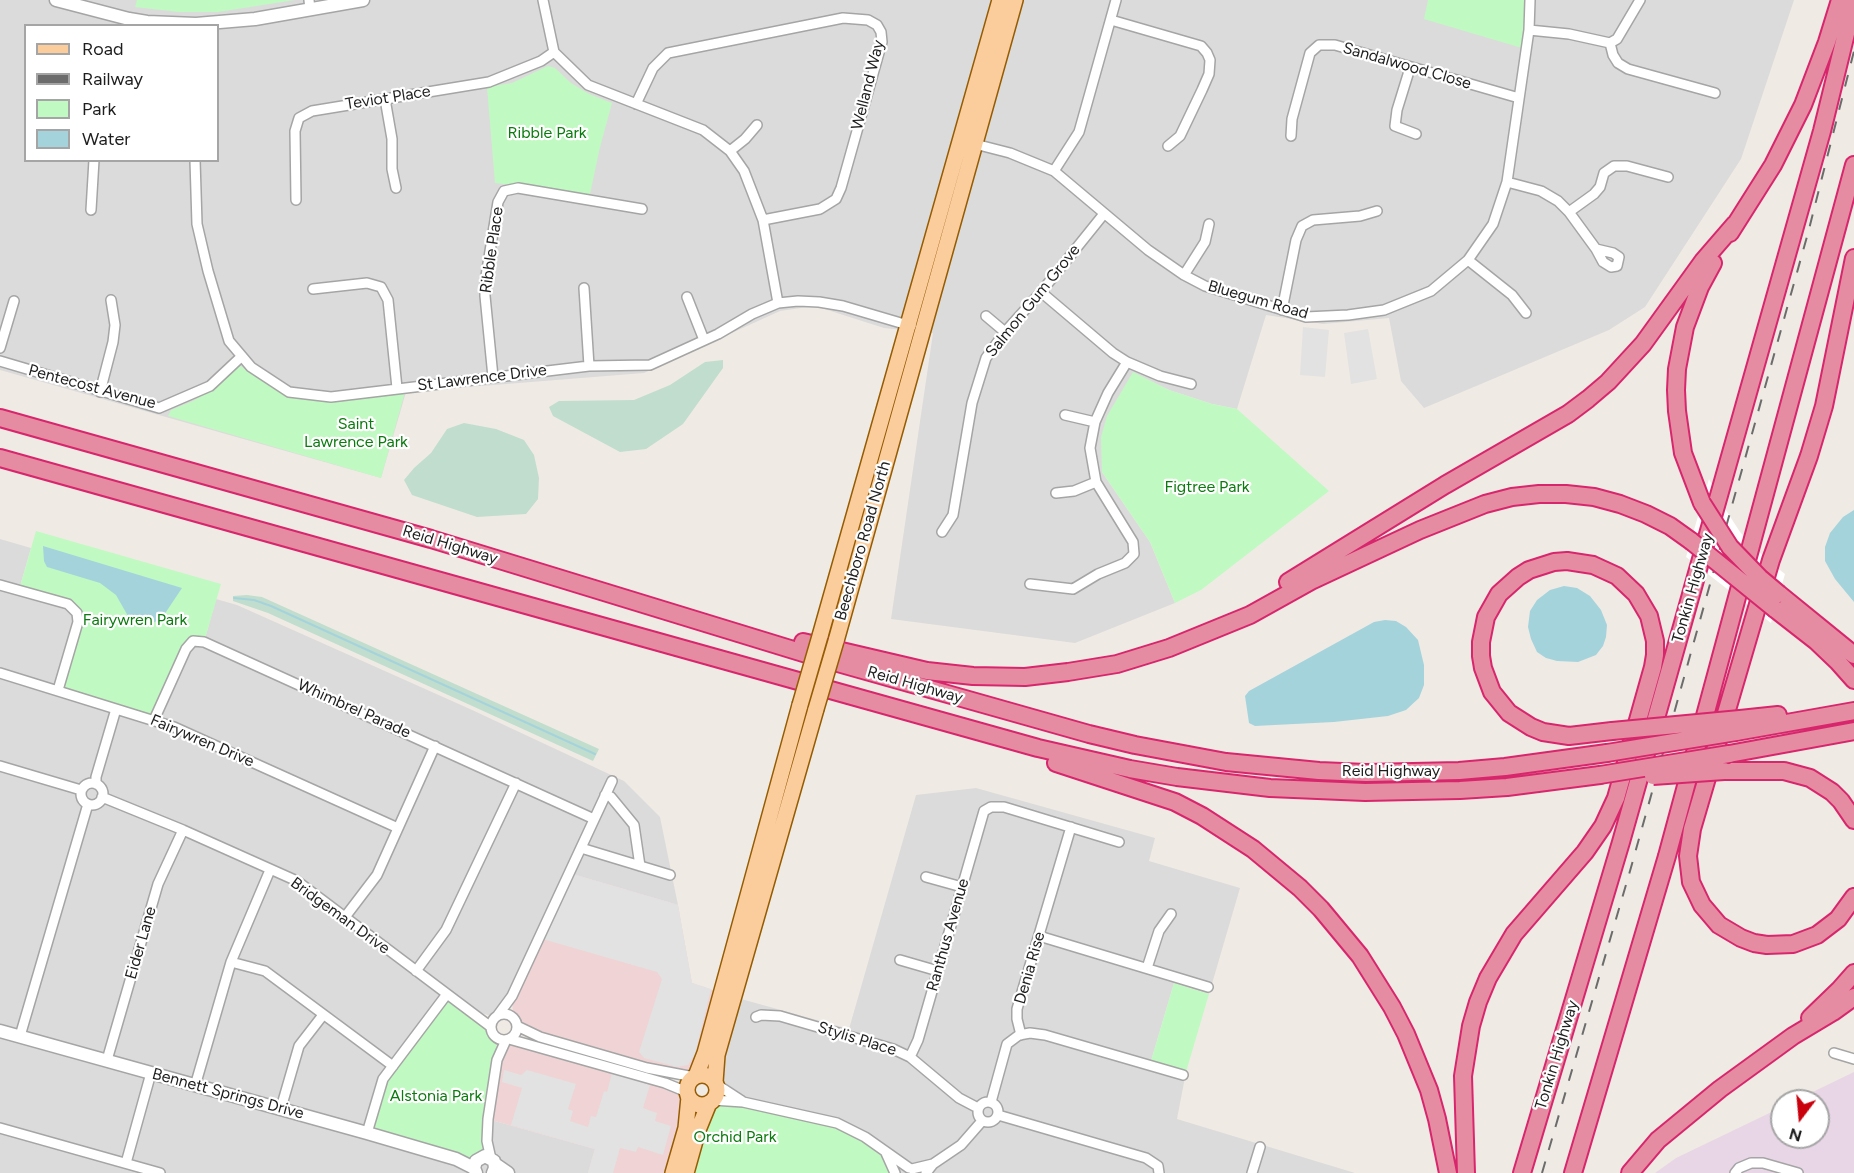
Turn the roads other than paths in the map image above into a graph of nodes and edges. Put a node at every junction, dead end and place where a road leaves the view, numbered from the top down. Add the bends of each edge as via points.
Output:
1 (56, 0) edge
2 (79, 0) edge
3 (326, 0) edge
4 (363, 0) edge
5 (543, 0) edge
6 (999, 0) edge
7 (1016, 0) edge
8 (1116, 0) edge
9 (1530, 0) edge
10 (1537, 0) edge
11 (1640, 0) edge
12 (1840, 0) edge
13 (1854, 1) edge
14 (310, 4) edge
15 (1531, 12) junction
16 (1111, 20) junction
17 (195, 22) edge
18 (1529, 30) junction
19 (1610, 43) junction
20 (554, 52) junction
21 (1410, 68) junction
22 (1715, 93) dead end
23 (1519, 98) junction
24 (386, 99) junction
25 (636, 104) junction
26 (757, 125) dead end
27 (1416, 134) dead end
28 (1180, 136) junction
29 (1291, 136) dead end
30 (1191, 140) dead end
31 (967, 141) junction
32 (1168, 146) dead end
33 (730, 151) junction
34 (94, 162) edge
35 (195, 162) edge
36 (1854, 165) edge
37 (1054, 171) junction
38 (1668, 177) dead end
39 (1507, 182) junction
40 (396, 188) dead end
41 (296, 200) dead end
42 (642, 209) dead end
43 (91, 210) dead end
44 (1377, 211) dead end
45 (1569, 212) junction
46 (1103, 215) junction
47 (763, 220) junction
48 (1209, 224) dead end
49 (1735, 224) junction
50 (1596, 249) dead end
51 (1854, 258) edge
52 (1468, 260) junction
53 (1184, 275) junction
54 (584, 288) dead end
55 (313, 289) dead end
56 (1041, 292) junction
57 (687, 297) dead end
58 (111, 300) dead end
59 (15, 301) dead end
60 (778, 303) junction
61 (1282, 310) junction
62 (1526, 313) dead end
63 (986, 316) dead end
64 (915, 327) junction
65 (1005, 332) junction
66 (704, 340) junction
67 (0, 348) edge
68 (242, 356) junction
69 (0, 361) edge
70 (1127, 362) junction
71 (589, 366) junction
72 (493, 377) junction
73 (1191, 384) dead end
74 (397, 388) junction
75 (99, 392) junction
76 (1065, 415) dead end
77 (0, 418) edge
78 (1095, 422) junction
79 (0, 458) edge
80 (1096, 482) junction
81 (1056, 493) dead end
82 (942, 532) dead end
83 (513, 564) junction
84 (1030, 584) dead end
85 (0, 585) edge
86 (1777, 602) junction
87 (1208, 631) junction
88 (1854, 654) edge
89 (0, 673) edge
90 (1854, 680) edge
91 (58, 690) junction
92 (886, 705) junction
93 (116, 709) junction
94 (1853, 711) edge
95 (154, 720) junction
96 (1738, 725) junction
97 (1854, 731) edge
98 (435, 747) junction
99 (1, 769) edge
100 (1600, 777) junction
101 (612, 781) dead end
102 (516, 783) junction
103 (96, 784) junction
104 (81, 790) junction
105 (605, 795) junction
106 (102, 797) junction
107 (88, 804) junction
108 (594, 819) junction
109 (1854, 820) edge
110 (1071, 827) junction
111 (398, 828) junction
112 (183, 830) junction
113 (1119, 842) dead end
114 (581, 848) junction
115 (640, 866) junction
116 (270, 870) junction
117 (670, 875) dead end
118 (926, 877) dead end
119 (962, 887) junction
120 (1854, 897) edge
121 (1171, 914) dead end
122 (345, 917) junction
123 (1039, 936) junction
124 (900, 960) dead end
125 (231, 962) junction
126 (1147, 968) junction
127 (416, 971) junction
128 (938, 971) junction
129 (1854, 973) edge
130 (1208, 987) dead end
131 (447, 994) junction
132 (512, 996) junction
133 (1854, 997) edge
134 (470, 1010) junction
135 (323, 1014) junction
136 (497, 1016) junction
137 (756, 1017) dead end
138 (515, 1022) junction
139 (491, 1027) junction
140 (0, 1030) edge
141 (1021, 1035) junction
142 (20, 1036) junction
143 (1793, 1036) junction
144 (504, 1038) junction
145 (1834, 1053) dead end
146 (909, 1057) junction
147 (1854, 1059) edge
148 (107, 1060) junction
149 (393, 1066) junction
150 (648, 1068) junction
151 (151, 1073) junction
152 (1183, 1075) dead end
153 (695, 1077) junction
154 (660, 1082) junction
155 (716, 1083) junction
156 (195, 1086) junction
157 (688, 1094) junction
158 (711, 1102) junction
159 (743, 1102) junction
160 (992, 1102) junction
161 (281, 1108) junction
162 (978, 1108) junction
163 (998, 1115) junction
164 (982, 1121) junction
165 (0, 1128) edge
166 (367, 1132) junction
167 (487, 1141) junction
168 (1260, 1147) dead end
169 (886, 1154) junction
170 (126, 1163) junction
171 (933, 1164) junction
172 (476, 1165) edge
173 (493, 1165) edge
174 (907, 1171) edge
175 (160, 1173) edge
176 (508, 1173) edge
177 (673, 1173) edge
178 (686, 1173) edge
179 (926, 1173) edge
180 (1159, 1173) edge
181 (1252, 1173) edge
182 (1448, 1173) edge
183 (1466, 1173) edge
184 (1522, 1173) edge
185 (1574, 1173) edge
186 (1630, 1173) edge
187 (1735, 1173) edge
188 (1798, 1173) edge

1 - 17 street via 138,20
2 - 17 street
3 - 14 street
4 - 14 street
5 - 20 street
6 - 31 main road, Beechboro Road North
7 - 31 main road, Beechboro Road North
8 - 16 street
9 - 15 street, Bluegum Road
10 - 15 street, Bluegum Road
11 - 19 street via 1617,39
12 - 49 highway via 1803,105 1773,165
13 - 184 highway, Tonkin Highway via 1818,143 1637,785
14 - 17 street via 245,20
15 - 18 street, Bluegum Road
16 - 28 street via 1201,46 1207,53 1209,74
16 - 37 street via 1079,132
18 - 19 street
18 - 23 street, Bluegum Road
19 - 22 street via 1618,63 1628,69
20 - 24 street, Teviot Place via 489,82
20 - 25 street via 588,85
21 - 23 street, Sandalwood Close
21 - 27 street via 1395,126
21 - 29 street, Sandalwood Close via 1335,45 1319,45 1310,53
23 - 39 street, Bluegum Road
24 - 40 street
24 - 41 street, Teviot Place via 312,111 299,118 295,131
25 - 33 street via 703,130
25 - 47 street, Welland Way via 653,68 668,53 843,18 868,20 877,25 882,42 836,199 820,208
26 - 33 street
28 - 30 street
28 - 32 street
31 - 37 street, Bluegum Road
31 - 64 main road, Beechboro Road North
33 - 47 street via 744,171
34 - 43 street
35 - 68 street, St Lawrence Drive via 197,224 208,271 229,342
36 - 185 highway via 1667,856
37 - 46 street, Bluegum Road
38 - 45 street via 1614,166 1604,173 1594,194
39 - 45 street via 1541,191
39 - 52 street, Bluegum Road via 1493,224
42 - 72 street, Ribble Place via 518,188 504,191 498,202 485,282
44 - 61 street via 1313,220 1302,226
45 - 50 street
46 - 53 street, Bluegum Road
46 - 56 street, Salmon Gum Grove
47 - 60 street
48 - 53 street via 1205,242
49 - 86 highway, bridge via 1692,307 1680,348 1676,390 1679,432 1702,503 1730,547
49 - 87 highway via 1643,344 1588,399
51 - 120 highway via 1824,406 1772,560 1692,829 1688,856 1691,882 1702,905 1719,925 1754,943 1780,945 1811,938 1838,919
52 - 61 street, Bluegum Road via 1431,291 1384,310 1305,317
52 - 62 street via 1512,295
53 - 61 street, Bluegum Road via 1205,286
54 - 71 street
55 - 74 street via 367,283 381,287 388,300
56 - 65 street, Salmon Gum Grove
56 - 70 street
57 - 66 street
58 - 75 street via 113,342
59 - 67 street
60 - 64 street, St Lawrence Drive via 843,306
60 - 66 street, St Lawrence Drive
63 - 65 street
64 - 153 main road, Beechboro Road North, bridge via 820,636 705,1053
64 - 155 main road, Beechboro Road North, bridge via 836,640 717,1055
65 - 82 street, Salmon Gum Grove via 986,358 979,378 953,515
66 - 71 street, St Lawrence Drive via 650,364
68 - 74 street, St Lawrence Drive via 251,367 289,392 331,396
68 - 75 street, Pentecost Avenue via 210,386 159,408
69 - 75 street, Pentecost Avenue
70 - 73 street
70 - 78 street
71 - 72 street, St Lawrence Drive
72 - 74 street, St Lawrence Drive
76 - 78 street
77 - 83 highway, Reid Highway
78 - 80 street via 1090,448
79 - 92 highway, Reid Highway
80 - 81 street
80 - 84 street via 1133,542 1134,554 1073,589
83 - 87 highway via 590,589 744,629 927,670 973,676 1025,677 1118,664
83 - 96 highway, Reid Highway, bridge via 813,657 1089,734 1180,754 1273,767 1412,773 1505,767 1607,753
85 - 91 street via 68,604 77,613 78,622
86 - 87 highway, bridge via 1670,526 1646,514 1594,497 1539,494 1485,504 1420,530 1311,581 1250,615
86 - 88 highway
86 - 90 highway
89 - 91 street, Fairywren Drive
91 - 93 street, Fairywren Drive
92 - 100 highway, Reid Highway via 1084,759 1223,783 1318,791 1412,792
92 - 182 highway via 1175,802 1228,832 1277,868 1341,932 1392,1007 1429,1090
93 - 95 street, Fairywren Drive
93 - 103 street
94 - 96 highway
95 - 98 street, Whimbrel Parade via 186,649 193,641 204,642
95 - 111 street, Fairywren Drive
96 - 183 highway, bridge via 1612,731 1569,736 1531,727 1509,713 1492,692 1485,675 1482,630 1492,605 1503,590 1529,570 1554,562 1593,565 1617,576 1643,604 1653,629 1655,655 1653,667 1616,798 1603,826 1514,934 1478,1002 1462,1076
97 - 100 highway, bridge
98 - 102 street, Whimbrel Parade
98 - 111 street
99 - 104 street
100 - 109 highway, bridge via 1784,771 1810,778 1832,792
101 - 105 street
102 - 108 street, Whimbrel Parade
102 - 127 street via 446,930
103 - 104 street
103 - 106 street
104 - 107 street via 82,800
105 - 108 street
105 - 115 street via 634,825
106 - 107 street
106 - 112 street, Bridgeman Drive
107 - 142 street
108 - 114 street
110 - 113 street
110 - 119 street, Ranthus Avenue via 1004,807 991,807 984,811
110 - 123 street, Denia Rise
111 - 122 street via 377,875
112 - 116 street, Bridgeman Drive
112 - 148 street, Eider Lane via 158,884
114 - 115 street
114 - 132 street
115 - 117 street
116 - 122 street, Bridgeman Drive via 297,881
116 - 125 street
118 - 119 street
119 - 128 street, Ranthus Avenue
121 - 126 street via 1159,931
122 - 127 street, Bridgeman Drive
123 - 126 street
123 - 141 street, Denia Rise via 1017,1009
124 - 128 street
125 - 135 street via 264,971
125 - 156 street
126 - 130 street
127 - 131 street, Bridgeman Drive
128 - 146 street, Ranthus Avenue via 918,1040
129 - 143 highway
131 - 134 street, Bridgeman Drive
131 - 149 street
132 - 136 street
132 - 138 street
133 - 143 highway
134 - 136 street, Bridgeman Drive
134 - 139 street, Bridgeman Drive
135 - 149 street
135 - 161 street via 299,1046
136 - 138 street via 506,1014
136 - 139 street
137 - 146 street, Stylis Place via 780,1016
138 - 144 street via 515,1034
138 - 150 street via 540,1037
139 - 144 street
140 - 142 street, Bennett Springs Drive
141 - 152 street via 1045,1035
141 - 160 street via 1005,1048
142 - 148 street, Bennett Springs Drive
143 - 186 highway via 1658,1140
144 - 154 street
144 - 167 street via 497,1060
145 - 147 street
146 - 162 street, Stylis Place via 959,1098
148 - 151 street, Bennett Springs Drive
149 - 166 street via 383,1079
150 - 153 street
150 - 154 street
151 - 156 street, Bennett Springs Drive
151 - 170 street
153 - 155 main road via 709,1076
153 - 157 main road via 688,1083
154 - 157 street
155 - 158 main road via 717,1092
155 - 159 street
156 - 161 street, Bennett Springs Drive
157 - 158 main road via 696,1103
157 - 177 main road via 686,1128
158 - 159 street
158 - 178 main road
159 - 169 street via 837,1123 865,1137
160 - 162 street
160 - 163 street
161 - 166 street, Bennett Springs Drive
162 - 164 street
163 - 164 street via 991,1122
163 - 180 street via 1146,1158 1158,1166
164 - 171 street via 961,1145
165 - 170 street
166 - 172 street, Bennett Springs Drive
167 - 172 street
167 - 173 street
168 - 181 street
169 - 174 street
169 - 174 street
170 - 175 street
171 - 174 street
171 - 179 street
172 - 173 street via 485,1156
173 - 176 street
187 - 188 street via 1751,1163 1763,1163

